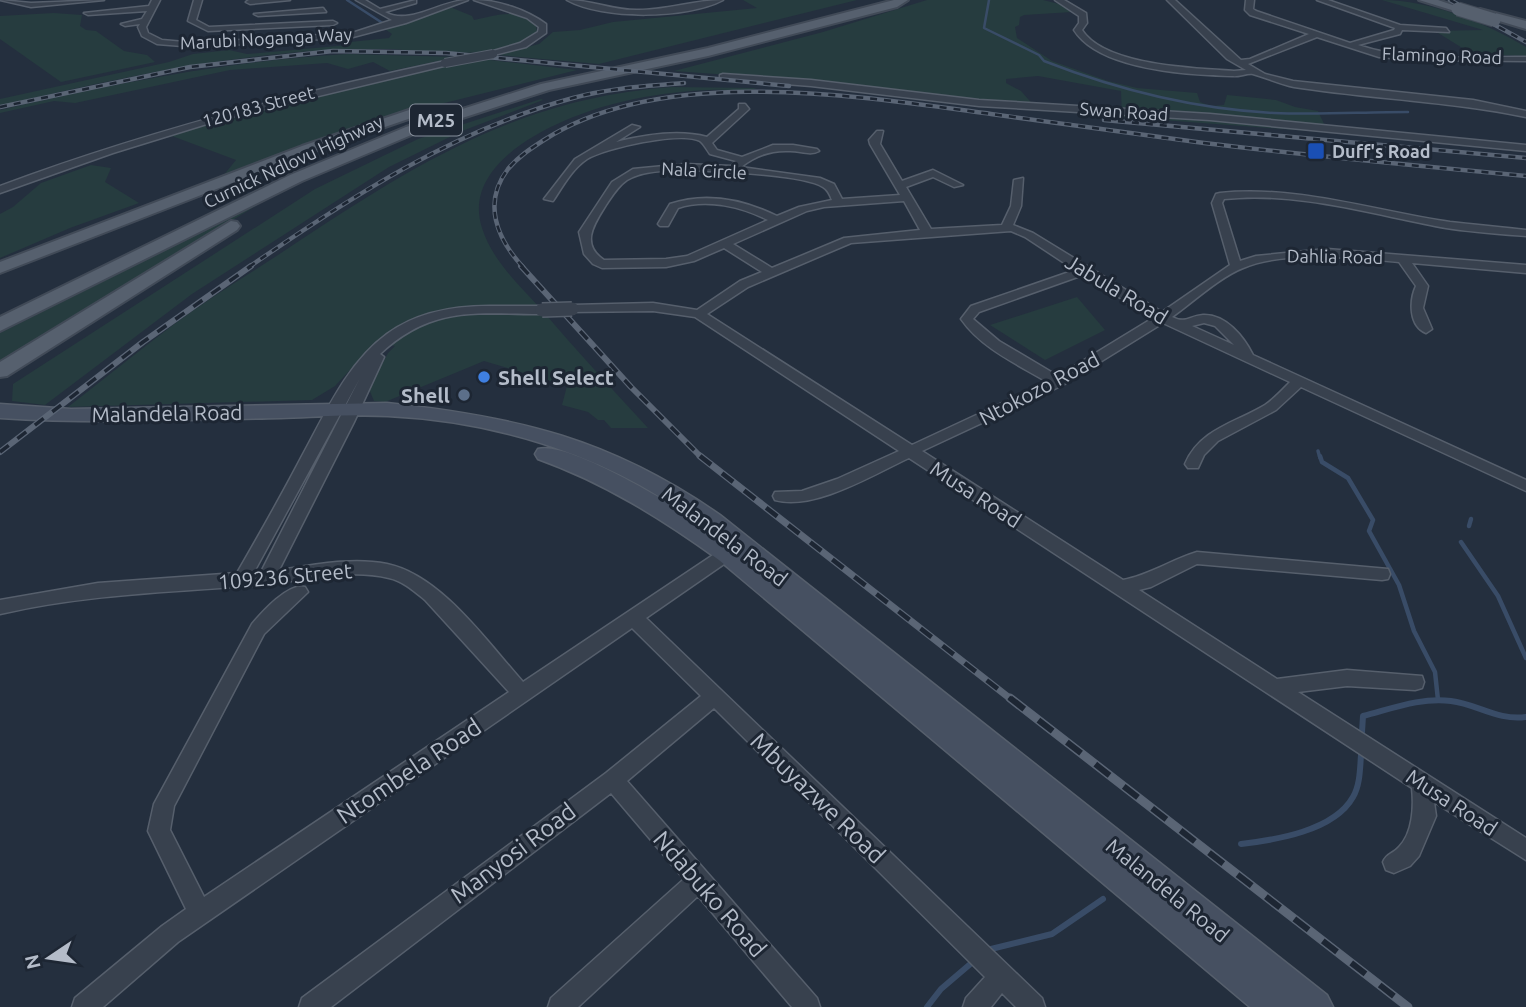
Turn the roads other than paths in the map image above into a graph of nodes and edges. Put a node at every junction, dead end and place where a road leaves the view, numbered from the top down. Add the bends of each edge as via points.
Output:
1 (4, 0) edge
2 (100, 0) edge
3 (198, 0) edge
4 (286, 0) edge
5 (309, 0) edge
6 (362, 0) edge
7 (464, 0) edge
8 (478, 0) edge
9 (508, 0) edge
10 (570, 0) edge
11 (719, 0) edge
12 (875, 0) edge
13 (911, 0) edge
14 (1059, 0) edge
15 (1171, 0) edge
16 (1250, 0) edge
17 (1321, 0) edge
18 (1424, 0) edge
19 (1436, 0) edge
20 (69, 1) edge
21 (413, 1) edge
22 (250, 2) dead end
23 (898, 2) edge
24 (154, 4) edge
25 (493, 5) junction
26 (1455, 7) junction
27 (324, 10) junction
28 (380, 12) junction
29 (88, 13) dead end
30 (258, 14) dead end
31 (144, 21) junction
32 (402, 21) junction
33 (125, 23) dead end
34 (333, 23) junction
35 (1398, 27) junction
36 (1526, 27) edge
37 (1446, 30) dead end
38 (1317, 34) junction
39 (329, 36) junction
40 (523, 45) joint
41 (1350, 46) junction
42 (1526, 59) edge
43 (1238, 63) junction
44 (1252, 72) junction
45 (723, 77) dead end
46 (530, 85) junction
47 (742, 106) dead end
48 (1526, 114) edge
49 (417, 127) junction
50 (635, 127) dead end
51 (880, 133) dead end
52 (707, 142) junction
53 (1526, 148) edge
54 (814, 151) dead end
55 (593, 152) junction
56 (744, 160) junction
57 (733, 171) junction
58 (1019, 180) dead end
59 (958, 185) dead end
60 (899, 186) junction
61 (0, 190) edge
62 (906, 198) junction
63 (549, 199) dead end
64 (839, 203) junction
65 (776, 220) junction
66 (664, 224) dead end
67 (1007, 227) junction
68 (927, 232) junction
69 (1526, 233) edge
70 (725, 244) junction
71 (1403, 259) junction
72 (1236, 266) junction
73 (0, 268) edge
74 (1526, 269) edge
75 (1083, 271) junction
76 (771, 272) junction
77 (0, 308) edge
78 (699, 314) junction
79 (1162, 318) junction
80 (0, 325) edge
81 (1181, 326) junction
82 (1426, 329) dead end
83 (1251, 359) junction
84 (0, 371) edge
85 (1299, 381) junction
86 (1058, 382) junction
87 (0, 411) edge
88 (341, 415) junction
89 (0, 426) edge
90 (913, 452) junction
91 (1193, 464) dead end
92 (1526, 486) edge
93 (781, 496) dead end
94 (734, 549) junction
95 (1382, 574) dead end
96 (267, 577) junction
97 (242, 579) junction
98 (1120, 587) junction
99 (299, 592) dead end
100 (0, 607) edge
101 (635, 619) junction
102 (1415, 682) dead end
103 (1274, 687) junction
104 (522, 694) junction
105 (714, 697) junction
106 (613, 780) junction
107 (1422, 783) junction
108 (1526, 850) edge
109 (1394, 862) dead end
110 (698, 881) junction
111 (200, 913) junction
112 (987, 962) junction
113 (572, 1003) edge
114 (1306, 1004) edge
115 (84, 1007) edge
116 (311, 1007) edge
117 (807, 1007) edge
118 (975, 1007) edge
119 (1033, 1007) edge
120 (1277, 1007) edge

1 - 20 street via 31,5
2 - 20 street
3 - 34 street via 192,21 208,29
4 - 22 street
5 - 27 street
6 - 28 street
7 - 32 street, Marubi Noganga Way
8 - 25 street
9 - 25 street
10 - 11 street via 631,12
12 - 46 main road, Curnick Ndlovu Highway / M25
13 - 23 main road, Curnick Ndlovu Highway
14 - 44 street via 1083,15 1078,34 1129,61 1167,70
15 - 43 street
16 - 38 street, Flamingo Road via 1253,13
17 - 35 street
18 - 26 main road
19 - 26 main road
21 - 28 street
23 - 49 main road, Curnick Ndlovu Highway / M25 via 708,52 546,87
24 - 29 street
24 - 31 street
25 - 40 street via 530,16 543,26 538,37
26 - 36 main road, bridge
26 - 36 main road, bridge
27 - 30 street
27 - 34 street
28 - 32 street
31 - 33 street
31 - 39 street, Marubi Noganga Way via 145,34 173,44
32 - 39 street, Marubi Noganga Way via 368,32
34 - 39 street
35 - 37 street
35 - 41 street via 1397,32
38 - 41 street, Flamingo Road
38 - 43 street
40 - 61 street, 120183 Street, bridge via 222,115
41 - 42 street, Flamingo Road via 1402,57
43 - 44 street
44 - 48 street via 1293,84 1451,100
45 - 53 street, Swan Road
46 - 73 main road via 420,111 342,136
46 - 77 main road, Curnick Ndlovu Highway / M25 via 406,120 302,161
47 - 52 street via 740,116
49 - 80 main road, Curnick Ndlovu Highway / M25 via 296,178
49 - 84 main road via 279,196
50 - 55 street
51 - 60 street via 875,144
52 - 55 street via 679,136
52 - 56 street via 712,152
54 - 56 street via 772,147
55 - 63 street via 570,169
56 - 57 street
57 - 64 street, Nala Circle via 823,182 833,189
57 - 70 street, Nala Circle via 660,166 629,175 618,182 584,235 593,258 608,265 674,263
58 - 67 street via 1016,206
59 - 60 street via 933,173
60 - 62 street
62 - 64 street, Nala Circle
62 - 68 street
64 - 65 street, Nala Circle via 803,209
65 - 66 street via 745,206 690,201 674,206
65 - 70 street, Nala Circle
67 - 68 street, Jabula Road
67 - 75 street, Jabula Road via 1029,235
68 - 76 street, Jabula Road via 848,240
69 - 72 street via 1450,225 1339,204 1227,194 1217,203
70 - 76 street
71 - 72 street, Dahlia Road via 1298,253
71 - 74 street, Dahlia Road
71 - 82 street via 1422,286 1417,314
72 - 79 street, Dahlia Road
75 - 79 street, Jabula Road
75 - 86 street via 975,309 967,319 985,337
76 - 78 street, Jabula Road via 734,289
78 - 88 street, Musa Road, bridge via 653,307 467,310 437,315 383,343
78 - 90 street, Musa Road
79 - 81 street, Jabula Road
79 - 86 street, Ntokozo Road
81 - 83 street, Jabula Road
81 - 83 street via 1206,319 1221,322
83 - 85 street, Jabula Road
85 - 91 street via 1267,410 1204,443
85 - 92 street, Jabula Road
86 - 90 street, Ntokozo Road
87 - 88 main road, Malandela Road via 71,416
88 - 89 main road, Malandela Road via 68,430
88 - 94 main road, Malandela Road via 411,411 478,421 583,450 623,466 679,498
88 - 96 street, Musa Road
88 - 97 street
90 - 93 street, Ntokozo Road via 819,492
90 - 98 street, Musa Road
94 - 101 street, Ntombela Road
94 - 114 main road, Malandela Road
94 - 120 main road, Malandela Road
95 - 98 street via 1197,558 1145,582
96 - 97 street, 109236 Street
96 - 104 street, 109236 Street via 352,570 388,570 402,575 438,603
97 - 100 street, 109236 Street via 82,593
98 - 103 street, Musa Road
99 - 111 street via 258,629 164,804 159,831
101 - 104 street, Ntombela Road
101 - 105 street, Mbuyazwe Road
102 - 103 street via 1347,678
103 - 107 street, Musa Road
104 - 111 street, Ntombela Road
105 - 106 street, Manyosi Road
105 - 112 street, Mbuyazwe Road
106 - 110 street, Ndabuko Road
106 - 116 street, Manyosi Road
107 - 108 street, Musa Road
107 - 109 street via 1425,816 1412,849
110 - 113 street
110 - 117 street, Ndabuko Road
111 - 115 street, Ntombela Road
112 - 118 street
112 - 119 street, Mbuyazwe Road

